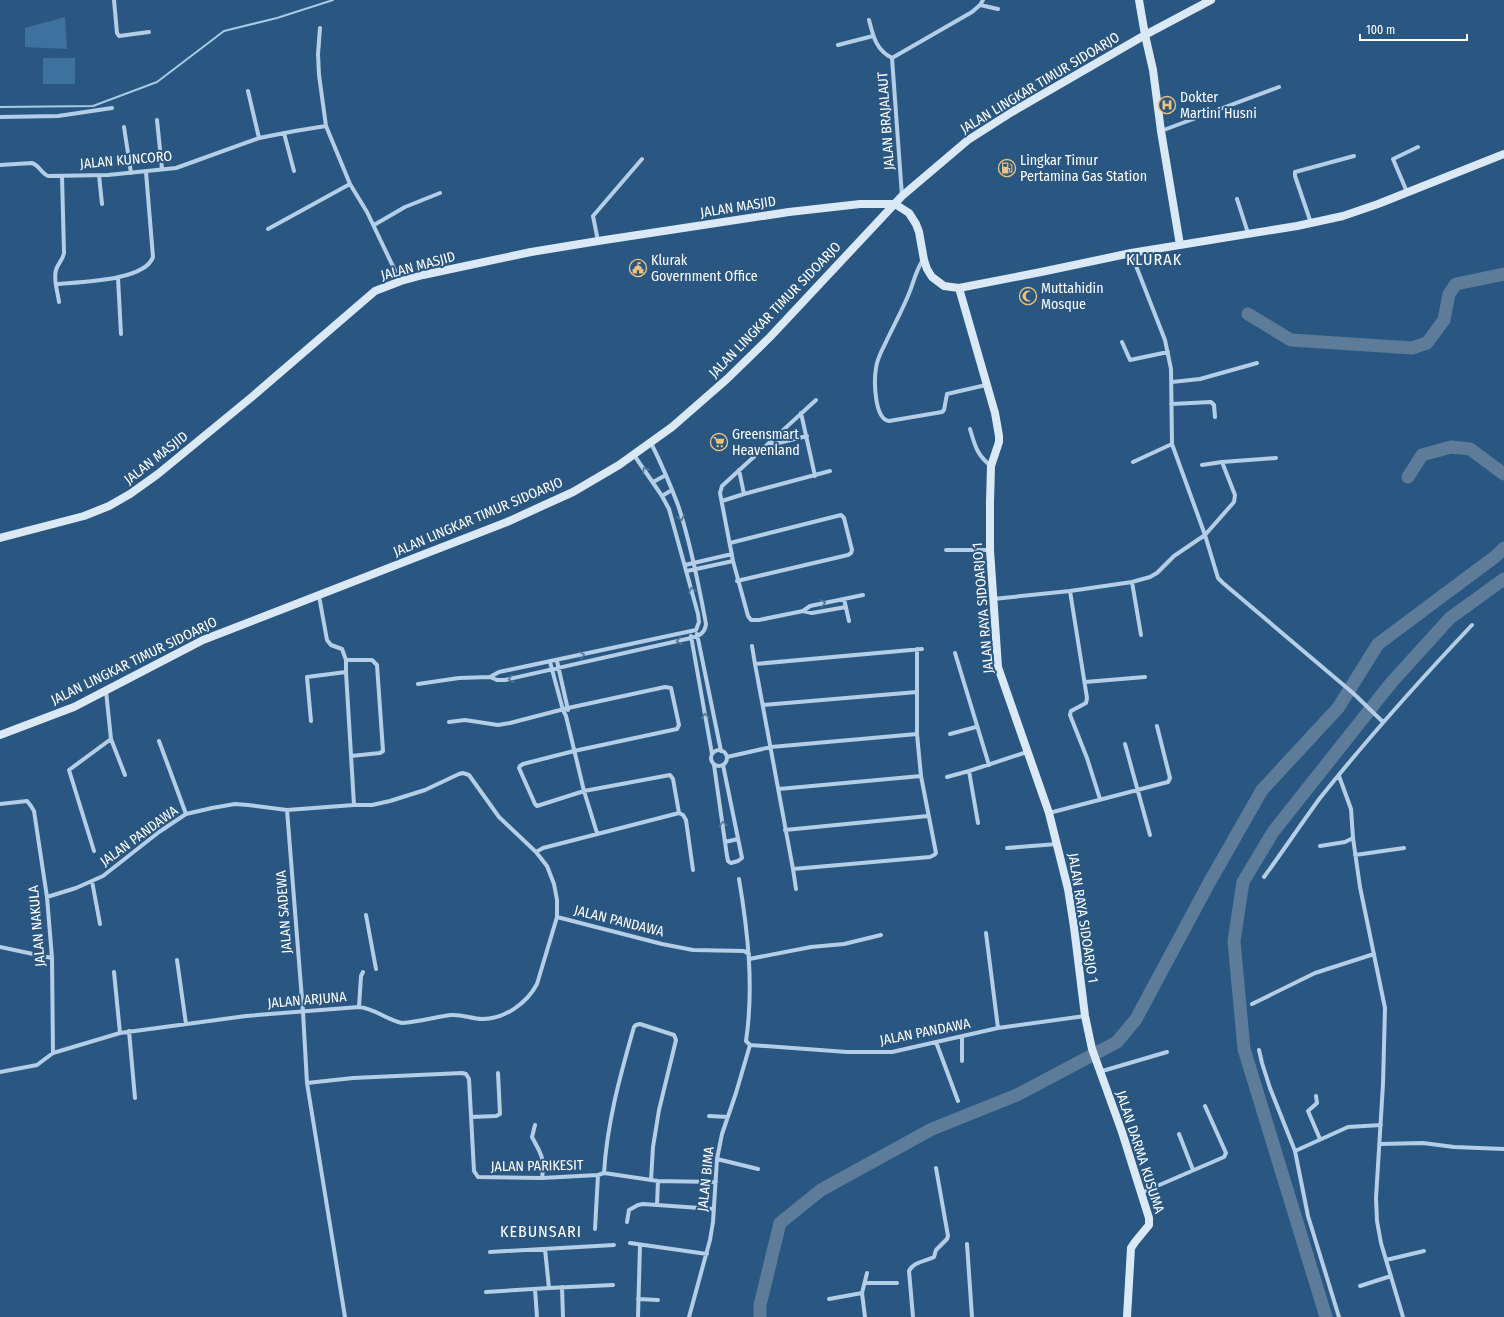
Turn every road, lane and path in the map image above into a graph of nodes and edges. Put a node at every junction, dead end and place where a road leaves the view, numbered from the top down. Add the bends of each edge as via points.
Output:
1 (114, 0) edge
2 (983, 0) edge
3 (1139, 0) edge
4 (1211, 0) edge
5 (980, 5) junction
6 (998, 9) dead end
7 (869, 20) dead end
8 (320, 28) dead end
9 (149, 32) dead end
10 (1145, 35) junction
11 (873, 36) junction
12 (838, 45) dead end
13 (892, 58) junction
14 (1279, 87) dead end
15 (248, 91) dead end
16 (112, 108) dead end
17 (0, 117) edge
18 (157, 120) dead end
19 (326, 126) junction
20 (124, 127) dead end
21 (1161, 131) junction
22 (284, 133) junction
23 (259, 138) junction
24 (1418, 146) dead end
25 (1504, 154) edge
26 (1354, 156) dead end
27 (642, 159) dead end
28 (0, 165) edge
29 (162, 169) junction
30 (294, 171) dead end
31 (146, 172) junction
32 (131, 173) junction
33 (100, 175) junction
34 (62, 176) junction
35 (350, 184) junction
36 (1407, 192) junction
37 (440, 194) dead end
38 (902, 196) junction
39 (1237, 199) dead end
40 (102, 204) dead end
41 (895, 204) junction
42 (1311, 223) junction
43 (374, 226) junction
44 (268, 229) dead end
45 (1248, 234) junction
46 (598, 240) junction
47 (1180, 245) junction
48 (1131, 253) junction
49 (924, 260) junction
50 (118, 278) junction
51 (400, 281) junction
52 (57, 284) junction
53 (959, 288) junction
54 (59, 302) dead end
55 (121, 334) dead end
56 (1122, 342) dead end
57 (1168, 352) junction
58 (1257, 363) dead end
59 (1172, 382) junction
60 (986, 385) junction
61 (816, 400) dead end
62 (1171, 404) junction
63 (801, 414) junction
64 (1215, 416) dead end
65 (970, 429) dead end
66 (806, 436) junction
67 (651, 443) junction
68 (1172, 444) junction
69 (765, 446) junction
70 (634, 455) junction
71 (1276, 458) dead end
72 (1132, 462) dead end
73 (1222, 462) junction
74 (1202, 465) dead end
75 (991, 466) junction
76 (739, 470) junction
77 (830, 471) dead end
78 (666, 475) junction
79 (815, 476) junction
80 (653, 482) junction
81 (672, 490) junction
82 (744, 494) junction
83 (662, 496) junction
84 (722, 501) junction
85 (678, 506) junction
86 (669, 509) junction
87 (1205, 536) junction
88 (0, 538) edge
89 (730, 543) junction
90 (946, 550) dead end
91 (990, 550) junction
92 (732, 554) junction
93 (733, 561) junction
94 (693, 562) junction
95 (685, 565) junction
96 (695, 570) junction
97 (687, 571) junction
98 (737, 582) junction
99 (1132, 582) junction
100 (1070, 592) junction
101 (863, 595) dead end
102 (319, 596) junction
103 (844, 599) junction
104 (993, 599) junction
105 (846, 607) junction
106 (803, 611) junction
107 (849, 621) dead end
108 (1472, 625) dead end
109 (696, 630) junction
110 (690, 632) junction
111 (1141, 635) dead end
112 (698, 636) junction
113 (691, 638) junction
114 (752, 646) dead end
115 (955, 653) dead end
116 (346, 660) junction
117 (558, 661) junction
118 (550, 662) junction
119 (755, 664) junction
120 (535, 665) junction
121 (559, 668) junction
122 (552, 669) junction
123 (346, 672) junction
124 (536, 672) junction
125 (490, 676) junction
126 (1146, 677) dead end
127 (1085, 682) junction
128 (418, 684) dead end
129 (106, 690) junction
130 (917, 692) junction
131 (763, 705) junction
132 (568, 708) junction
133 (563, 710) junction
134 (566, 716) junction
135 (311, 721) dead end
136 (449, 722) dead end
137 (1383, 722) junction
138 (1158, 726) dead end
139 (976, 727) junction
140 (917, 734) junction
141 (950, 734) dead end
142 (0, 736) edge
143 (111, 739) junction
144 (159, 741) dead end
145 (1125, 744) dead end
146 (771, 747) junction
147 (574, 751) junction
148 (721, 751) junction
149 (1027, 752) junction
150 (712, 754) junction
151 (351, 756) junction
152 (727, 757) junction
153 (714, 765) junction
154 (723, 765) junction
155 (989, 765) junction
156 (969, 771) junction
157 (125, 775) dead end
158 (921, 776) junction
159 (1339, 776) junction
160 (947, 777) dead end
161 (779, 789) junction
162 (1138, 790) junction
163 (584, 791) junction
164 (1100, 799) junction
165 (0, 804) edge
166 (354, 805) junction
167 (288, 810) junction
168 (679, 813) junction
169 (1049, 813) junction
170 (186, 814) junction
171 (928, 816) junction
172 (978, 823) dead end
173 (785, 830) junction
174 (597, 833) junction
175 (1150, 835) dead end
176 (1353, 838) junction
177 (738, 839) junction
178 (725, 842) junction
179 (1057, 844) junction
180 (1320, 846) dead end
181 (1007, 848) dead end
182 (1404, 848) dead end
183 (94, 851) dead end
184 (536, 852) junction
185 (1355, 855) junction
186 (793, 869) junction
187 (693, 870) dead end
188 (1264, 877) dead end
189 (739, 879) dead end
190 (92, 881) junction
191 (796, 889) dead end
192 (47, 897) junction
193 (366, 915) dead end
194 (557, 917) junction
195 (100, 924) dead end
196 (986, 933) dead end
197 (881, 934) dead end
198 (0, 947) edge
199 (1374, 954) junction
200 (749, 956) junction
201 (52, 958) junction
202 (177, 960) dead end
203 (376, 969) dead end
204 (114, 972) dead end
205 (363, 972) dead end
206 (1252, 1004) dead end
207 (359, 1007) junction
208 (303, 1012) junction
209 (1085, 1016) junction
210 (186, 1024) junction
211 (998, 1028) junction
212 (130, 1031) junction
213 (120, 1033) junction
214 (962, 1036) junction
215 (936, 1042) junction
216 (750, 1045) junction
217 (1259, 1050) dead end
218 (1167, 1052) dead end
219 (53, 1053) junction
220 (962, 1060) dead end
221 (0, 1072) edge
222 (1099, 1072) junction
223 (498, 1073) dead end
224 (307, 1083) junction
225 (1316, 1096) dead end
226 (135, 1098) dead end
227 (958, 1101) dead end
228 (1206, 1106) dead end
229 (709, 1116) dead end
230 (471, 1117) junction
231 (728, 1117) junction
232 (535, 1125) dead end
233 (1381, 1125) junction
234 (1179, 1134) dead end
235 (1320, 1139) junction
236 (1380, 1144) junction
237 (1504, 1149) edge
238 (1294, 1151) junction
239 (717, 1159) junction
240 (936, 1168) dead end
241 (758, 1169) dead end
242 (1193, 1170) junction
243 (604, 1174) junction
244 (598, 1175) junction
245 (542, 1178) junction
246 (651, 1180) junction
247 (658, 1181) junction
248 (716, 1182) junction
249 (1142, 1193) junction
250 (657, 1205) junction
251 (714, 1209) junction
252 (627, 1222) dead end
253 (595, 1229) dead end
254 (630, 1243) dead end
255 (967, 1244) dead end
256 (614, 1245) dead end
257 (640, 1245) junction
258 (545, 1249) junction
259 (1424, 1251) dead end
260 (490, 1252) dead end
261 (707, 1254) junction
262 (1386, 1260) junction
263 (867, 1273) dead end
264 (1391, 1276) junction
265 (897, 1283) dead end
266 (865, 1284) junction
267 (613, 1285) dead end
268 (1360, 1286) dead end
269 (562, 1287) junction
270 (535, 1288) junction
271 (549, 1288) junction
272 (486, 1292) dead end
273 (862, 1293) junction
274 (638, 1299) junction
275 (830, 1299) dead end
276 (658, 1300) dead end
277 (345, 1317) edge
278 (537, 1317) edge
279 (563, 1317) edge
280 (638, 1317) edge
281 (689, 1317) edge
282 (865, 1317) edge
283 (913, 1317) edge
284 (972, 1317) edge
285 (1127, 1317) edge
286 (1339, 1317) edge
287 (1403, 1317) edge

1 - 9 street via 119,36
2 - 5 street, JALAN BRAJALAUT
3 - 10 street
4 - 10 street, JALAN LINGKAR TIMUR SIDOARJO
5 - 6 street
5 - 13 street, JALAN BRAJALAUT
7 - 11 street
8 - 19 street via 319,75
10 - 21 street via 1153,70
10 - 38 street, JALAN LINGKAR TIMUR SIDOARJO via 977,134
11 - 12 street
11 - 13 street via 883,53
13 - 38 street, JALAN BRAJALAUT
14 - 21 street
15 - 23 street
16 - 17 street via 58,116
18 - 29 street
19 - 22 street, JALAN KUNCORO
19 - 35 street
20 - 32 street
21 - 47 street
22 - 23 street, JALAN KUNCORO
22 - 30 street
23 - 29 street, JALAN KUNCORO via 181,166
24 - 36 street via 1393,159
25 - 36 street
26 - 42 street via 1295,172
27 - 46 street via 593,216
28 - 34 street, JALAN KUNCORO via 32,163 48,176
29 - 31 street, JALAN KUNCORO
31 - 32 street, JALAN KUNCORO
31 - 50 street via 153,257 151,263 145,267
32 - 33 street, JALAN KUNCORO
33 - 34 street, JALAN KUNCORO
33 - 40 street
34 - 52 street via 64,258 56,270
35 - 43 street
35 - 44 street
36 - 42 street via 1356,212
37 - 43 street via 405,207
38 - 41 street, JALAN LINGKAR TIMUR SIDOARJO
39 - 45 street
41 - 46 street, JALAN MASJID via 860,204 789,212
41 - 49 street via 909,213 916,224
41 - 67 street, JALAN LINGKAR TIMUR SIDOARJO via 770,337 727,379
42 - 45 street
43 - 51 street
45 - 47 street
46 - 51 street, JALAN MASJID
47 - 48 street
48 - 53 street
48 - 57 street
49 - 53 street via 929,274 936,281 948,287
49 - 60 street via 916,271 910,292 876,368 876,393 881,415 884,420 889,421 942,412 947,394
50 - 52 street
50 - 55 street
51 - 88 street, JALAN MASJID via 375,291 253,396 130,494 84,516
52 - 54 street
53 - 60 street, JALAN RAYA SIDOARJO 1
56 - 57 street via 1130,360
57 - 59 street
58 - 59 street via 1200,379
59 - 62 street
60 - 75 street, JALAN RAYA SIDOARJO 1 via 999,436
61 - 63 street
62 - 64 street via 1211,402 1214,405
62 - 68 street
63 - 66 street
63 - 69 street
65 - 75 street via 978,454
66 - 69 street
66 - 79 street
67 - 70 street, JALAN LINGKAR TIMUR SIDOARJO
67 - 78 street
68 - 72 street
68 - 87 street
69 - 76 street
80 -> 70 street
70 - 102 street, JALAN LINGKAR TIMUR SIDOARJO via 573,492 507,522
71 - 73 street
73 - 74 street
73 - 87 street via 1235,500
75 - 91 street, JALAN RAYA SIDOARJO 1
76 - 82 street
76 - 84 street via 720,489
77 - 79 street
78 - 80 street
78 - 81 street
79 - 82 street
80 - 83 street
81 - 83 street
81 - 85 street
82 - 84 street
83 - 86 street
84 - 89 street
85 - 86 street
85 -> 94 street
86 - 95 street
87 - 99 street via 1174,556 1157,573
87 - 137 street via 1222,583 1344,685
89 - 92 street
89 - 98 street via 841,515 852,550 848,555
90 - 91 street
91 - 104 street, JALAN RAYA SIDOARJO 1
92 - 93 street
92 - 94 street
93 - 96 street
93 - 98 street
94 - 95 street
94 - 96 street
95 - 97 street
96 - 97 street
96 - 112 street via 706,624
109 -> 97 street via 699,619
98 - 106 street via 751,620
99 - 100 street
99 - 111 street
100 - 104 street
100 - 127 street
101 - 103 street
102 - 116 street via 327,640 331,645 342,649
102 - 129 street, JALAN LINGKAR TIMUR SIDOARJO via 202,640
103 - 105 street
106 -> 103 street via 810,606
104 - 149 street, JALAN RAYA SIDOARJO 1 via 998,668
105 - 106 street
105 - 107 street
108 - 137 street
109 - 110 street
109 - 112 street
110 - 113 street
117 -> 110 street
112 - 113 street
112 - 148 street
113 -> 121 street
150 -> 113 street
114 - 119 street
115 - 139 street
116 - 123 street
116 - 151 street via 372,660 377,665 383,750 380,753
117 - 118 street
117 - 121 street
118 - 120 street
118 - 122 street
119 - 130 street via 919,649
119 - 131 street
120 - 124 street
120 - 125 street
121 - 122 street
121 - 132 street
122 - 124 street
122 - 133 street
123 - 135 street via 308,677
123 - 151 street
124 -> 125 street via 501,681
125 - 128 street
126 - 127 street
127 - 164 street via 1087,701 1071,711 1070,715
129 - 142 street, JALAN LINGKAR TIMUR SIDOARJO via 74,707
129 - 143 street
130 - 131 street
130 - 140 street
131 - 146 street
132 - 133 street
132 - 134 street
132 - 147 street via 669,687 672,690 680,724 677,729
133 - 134 street
133 - 136 street via 498,725 465,720
134 - 147 street
137 - 159 street
138 - 162 street via 1170,779
139 - 141 street
139 - 155 street
140 - 146 street
140 - 158 street
143 - 157 street
143 - 183 street via 69,770
144 - 170 street
145 - 162 street
146 - 152 street
146 - 161 street
147 - 163 street
147 - 163 street via 521,765 519,769 536,806
148 - 150 street via 717,750
148 - 152 street via 725,752
149 - 155 street
149 - 169 street, JALAN RAYA SIDOARJO 1
150 - 153 street via 711,760
151 - 166 street
152 - 154 street
153 - 154 street
178 -> 153 street
154 - 177 street
155 - 156 street
156 - 160 street
156 - 172 street
158 - 161 street
158 - 171 street
159 - 176 street via 1352,809
159 - 188 street via 1320,798
161 - 173 street
162 - 164 street
162 - 175 street
163 - 168 street via 670,775
163 - 174 street
164 - 169 street
165 - 192 street, JALAN NAKULA via 26,801 34,811
166 - 167 street, JALAN PANDAWA
166 - 184 street, JALAN PANDAWA via 372,805 408,796 459,774 466,774 481,790 504,823
167 - 170 street, JALAN PANDAWA via 235,804
167 - 208 street, JALAN SADEWA
168 - 174 street
168 - 187 street via 686,820
169 - 179 street, JALAN RAYA SIDOARJO 1
170 - 190 street, JALAN PANDAWA via 158,832 113,869
171 - 173 street
171 - 186 street via 936,852 932,857
173 - 186 street
174 - 184 street
176 - 180 street
176 - 185 street
177 - 178 street
177 - 178 street via 742,858 733,863 728,861
179 - 181 street
179 - 209 street, JALAN RAYA SIDOARJO 1 via 1072,911
182 - 185 street
184 - 194 street, JALAN PANDAWA via 547,866 554,884
185 - 199 street
186 - 191 street
189 - 200 street
190 - 192 street, JALAN PANDAWA
190 - 195 street
192 - 201 street, JALAN NAKULA
193 - 203 street
194 - 200 street, JALAN PANDAWA via 669,946 693,950 744,951
194 - 207 street, JALAN ARJUNA via 534,991 506,1014 488,1018 452,1015 402,1023 371,1009
196 - 211 street
197 - 200 street via 844,944
198 - 201 street
199 - 206 street via 1315,973
199 - 233 street via 1385,1008
200 - 216 street via 749,1022 746,1041
201 - 219 street, JALAN NAKULA
202 - 210 street
204 - 213 street
205 - 207 street
207 - 208 street, JALAN ARJUNA
208 - 210 street, JALAN ARJUNA
208 - 224 street, JALAN SADEWA
209 - 211 street, JALAN PANDAWA
209 - 222 street, JALAN DARMA KUSUMA
210 - 212 street, JALAN ARJUNA
211 - 214 street, JALAN PANDAWA
212 - 213 street, JALAN ARJUNA
212 - 226 street
213 - 219 street, JALAN ARJUNA
214 - 215 street, JALAN PANDAWA
214 - 220 street
215 - 216 street, JALAN PANDAWA via 880,1053
215 - 227 street
216 - 231 street, JALAN BIMA
217 - 238 street via 1270,1088
218 - 222 street
219 - 221 street, JALAN ARJUNA via 37,1065
222 - 249 street, JALAN DARMA KUSUMA
223 - 230 street via 499,1115
224 - 230 street, JALAN PARIKESIT via 353,1078 464,1073 469,1079
224 - 277 street, JALAN SADEWA
225 - 235 street via 1317,1102 1308,1111
228 - 242 street via 1226,1153 1224,1157
229 - 231 street
230 - 245 street, JALAN PARIKESIT via 474,1171 478,1177
231 - 239 street, JALAN BIMA
232 - 245 street via 532,1137 542,1155
233 - 235 street via 1350,1126
233 - 236 street
234 - 242 street
235 - 238 street
236 - 237 street via 1423,1143 1474,1149
236 - 262 street via 1377,1221
238 - 286 street via 1308,1216
239 - 241 street
239 - 248 street, JALAN BIMA
240 - 283 street via 948,1236 936,1250 934,1257 910,1268
242 - 249 street
243 - 244 street, JALAN PARIKESIT
243 - 246 street, JALAN PARIKESIT
243 - 246 street via 614,1101 634,1028 640,1024 674,1035 676,1040 654,1139
244 - 245 street, JALAN PARIKESIT
244 - 253 street
246 - 247 street, JALAN PARIKESIT
247 - 248 street, JALAN PARIKESIT
247 - 250 street
248 - 251 street, JALAN BIMA
249 - 285 street, JALAN DARMA KUSUMA via 1149,1223 1132,1248
250 - 251 street
250 - 252 street via 643,1204 631,1208
251 - 261 street, JALAN BIMA
254 - 257 street
255 - 284 street
256 - 258 street
257 - 261 street
257 - 274 street
258 - 260 street
258 - 271 street
259 - 262 street
261 - 281 street, JALAN BIMA
262 - 264 street
263 - 266 street
264 - 268 street
264 - 287 street
265 - 266 street
266 - 273 street
267 - 269 street
269 - 271 street
269 - 279 street
270 - 271 street
270 - 272 street
270 - 278 street
273 - 275 street
273 - 282 street
274 - 276 street
274 - 280 street

